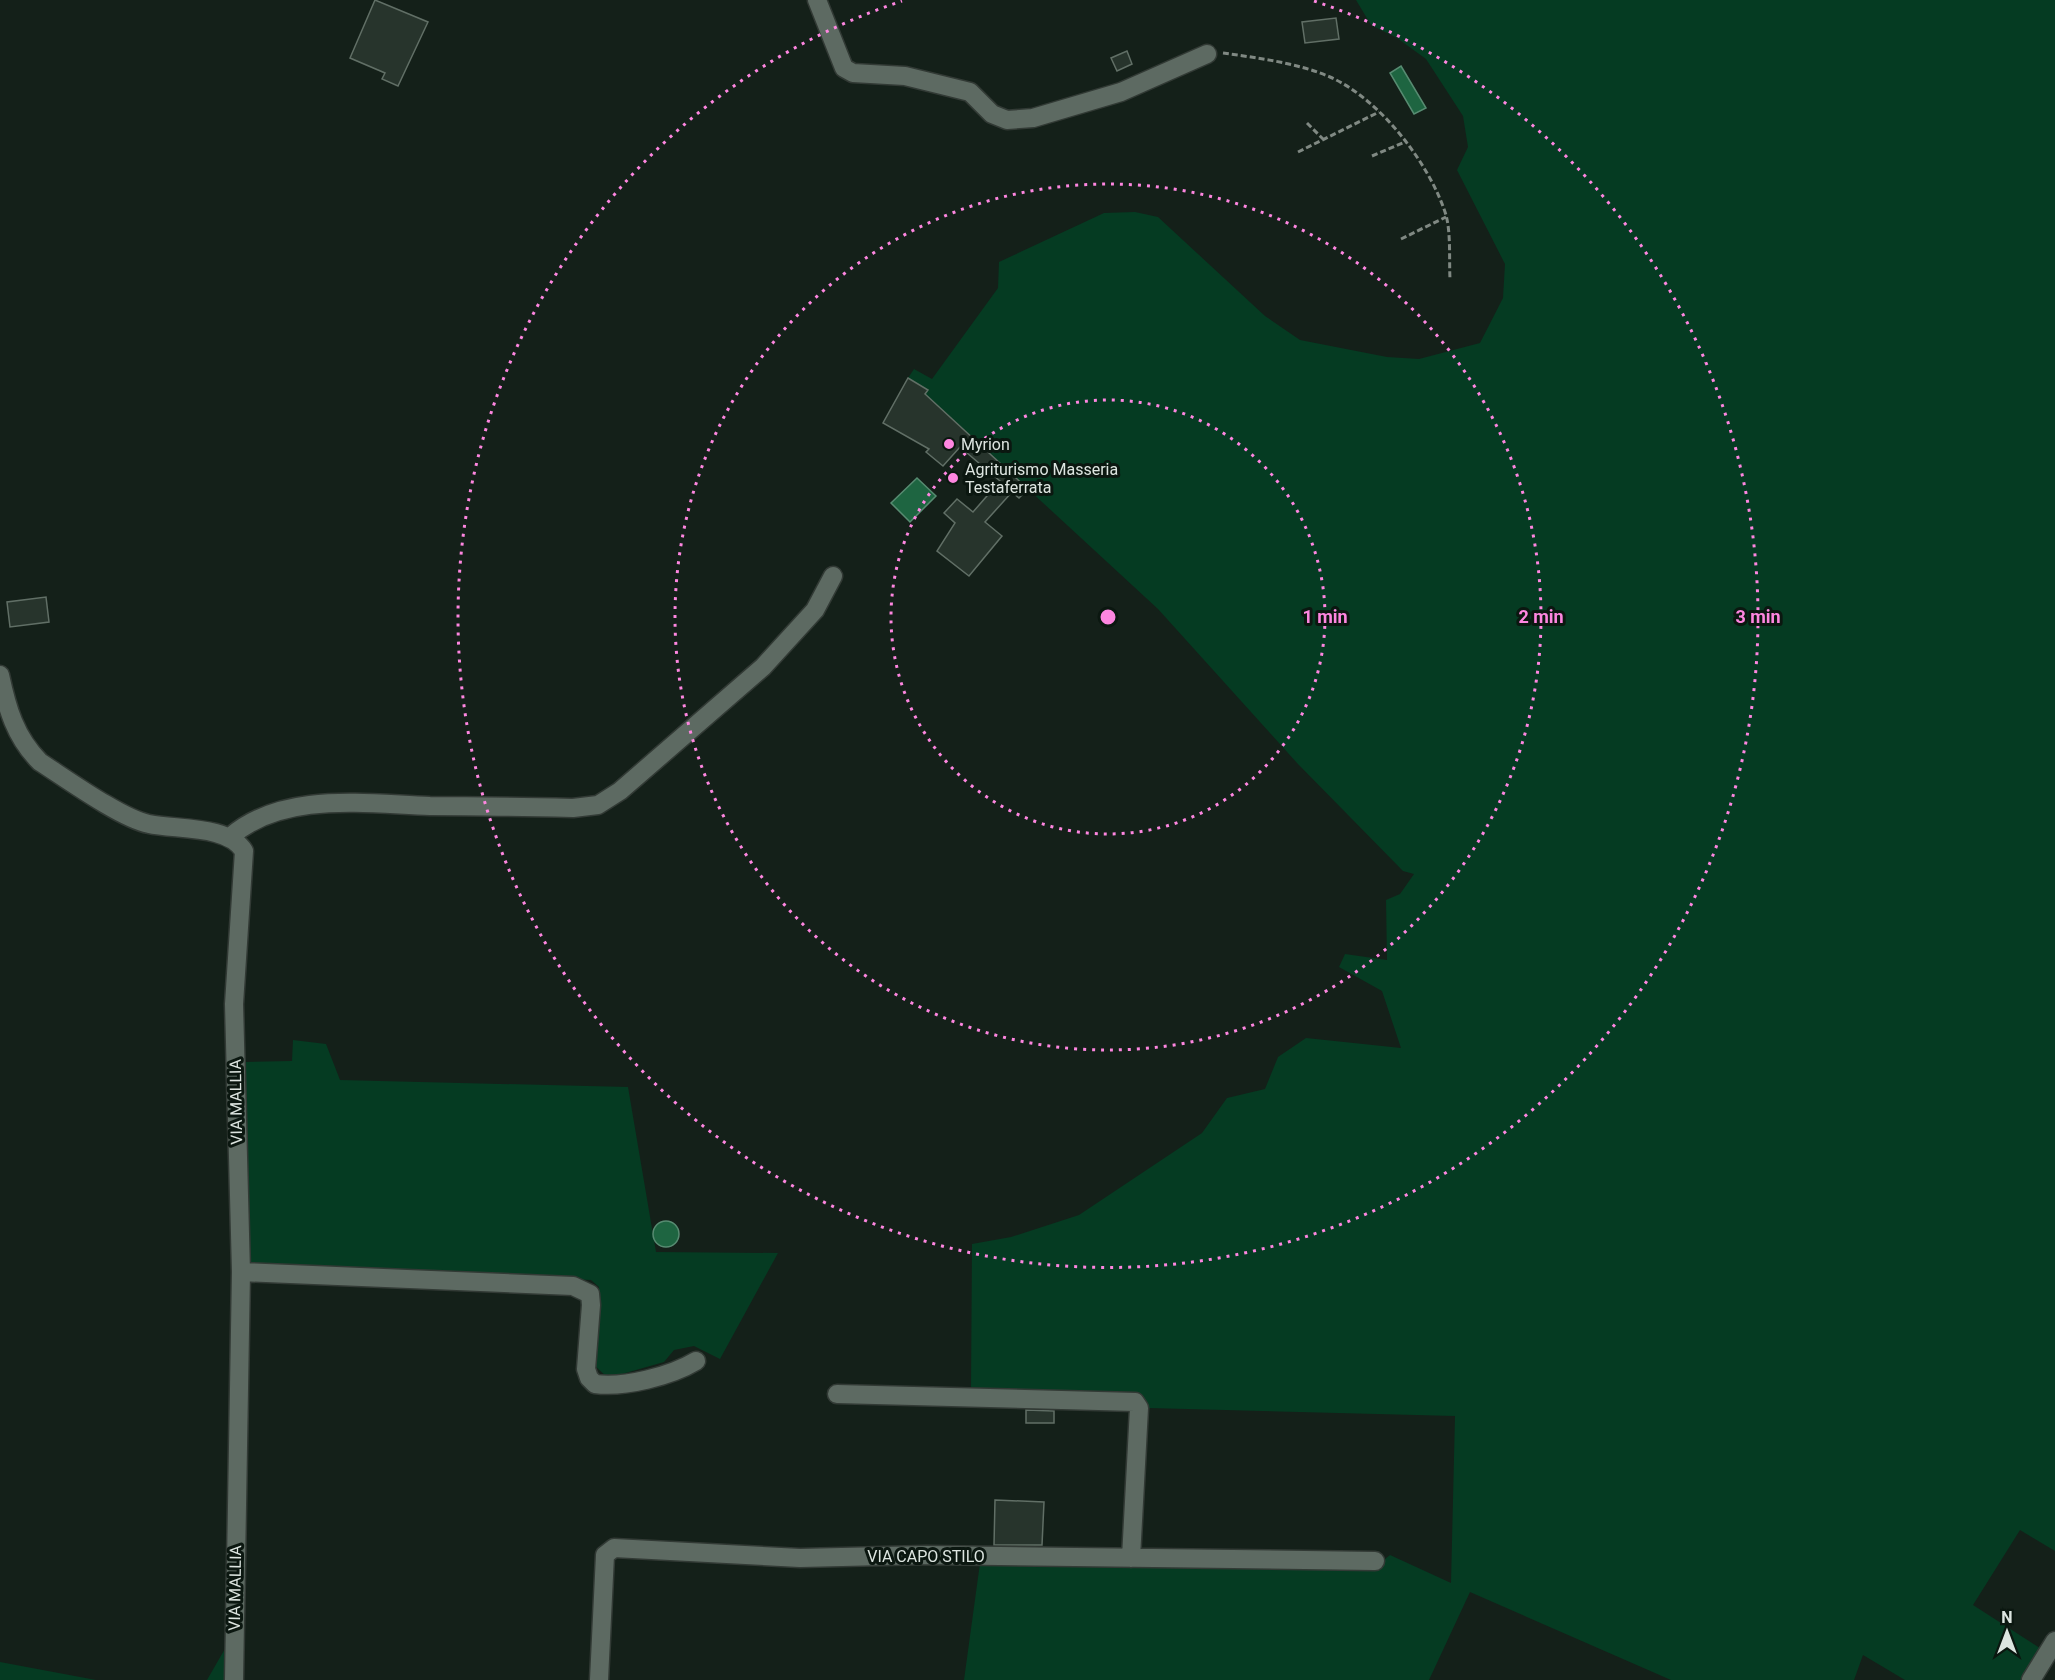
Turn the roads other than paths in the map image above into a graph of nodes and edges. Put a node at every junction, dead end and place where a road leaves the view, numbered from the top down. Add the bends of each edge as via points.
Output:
1 (817, 0) edge
2 (1207, 54) road end
3 (833, 576) dead end
4 (0, 675) edge
5 (230, 837) junction
6 (240, 1272) junction
7 (696, 1361) dead end
8 (837, 1394) dead end
9 (1131, 1557) junction
10 (1375, 1560) dead end
11 (2055, 1641) edge
12 (234, 1680) edge
13 (599, 1680) edge
14 (2031, 1680) edge

1 - 2 street via 844,68 853,73 905,76 970,92 992,114 1007,120 1033,118 1121,92
3 - 5 street via 815,610 763,668 598,806 323,804 262,816
4 - 5 street via 17,733 39,762 145,824
5 - 6 street, VIA MALLIA via 244,851 245,861 234,1004
6 - 7 street via 573,1286 590,1294 586,1369 595,1384 663,1376
6 - 12 street, VIA MALLIA
8 - 9 street via 1135,1402 1139,1408
9 - 10 street, VIA CAPO STILO
9 - 13 street, VIA CAPO STILO via 926,1554 800,1558 614,1548 605,1554
11 - 14 street

